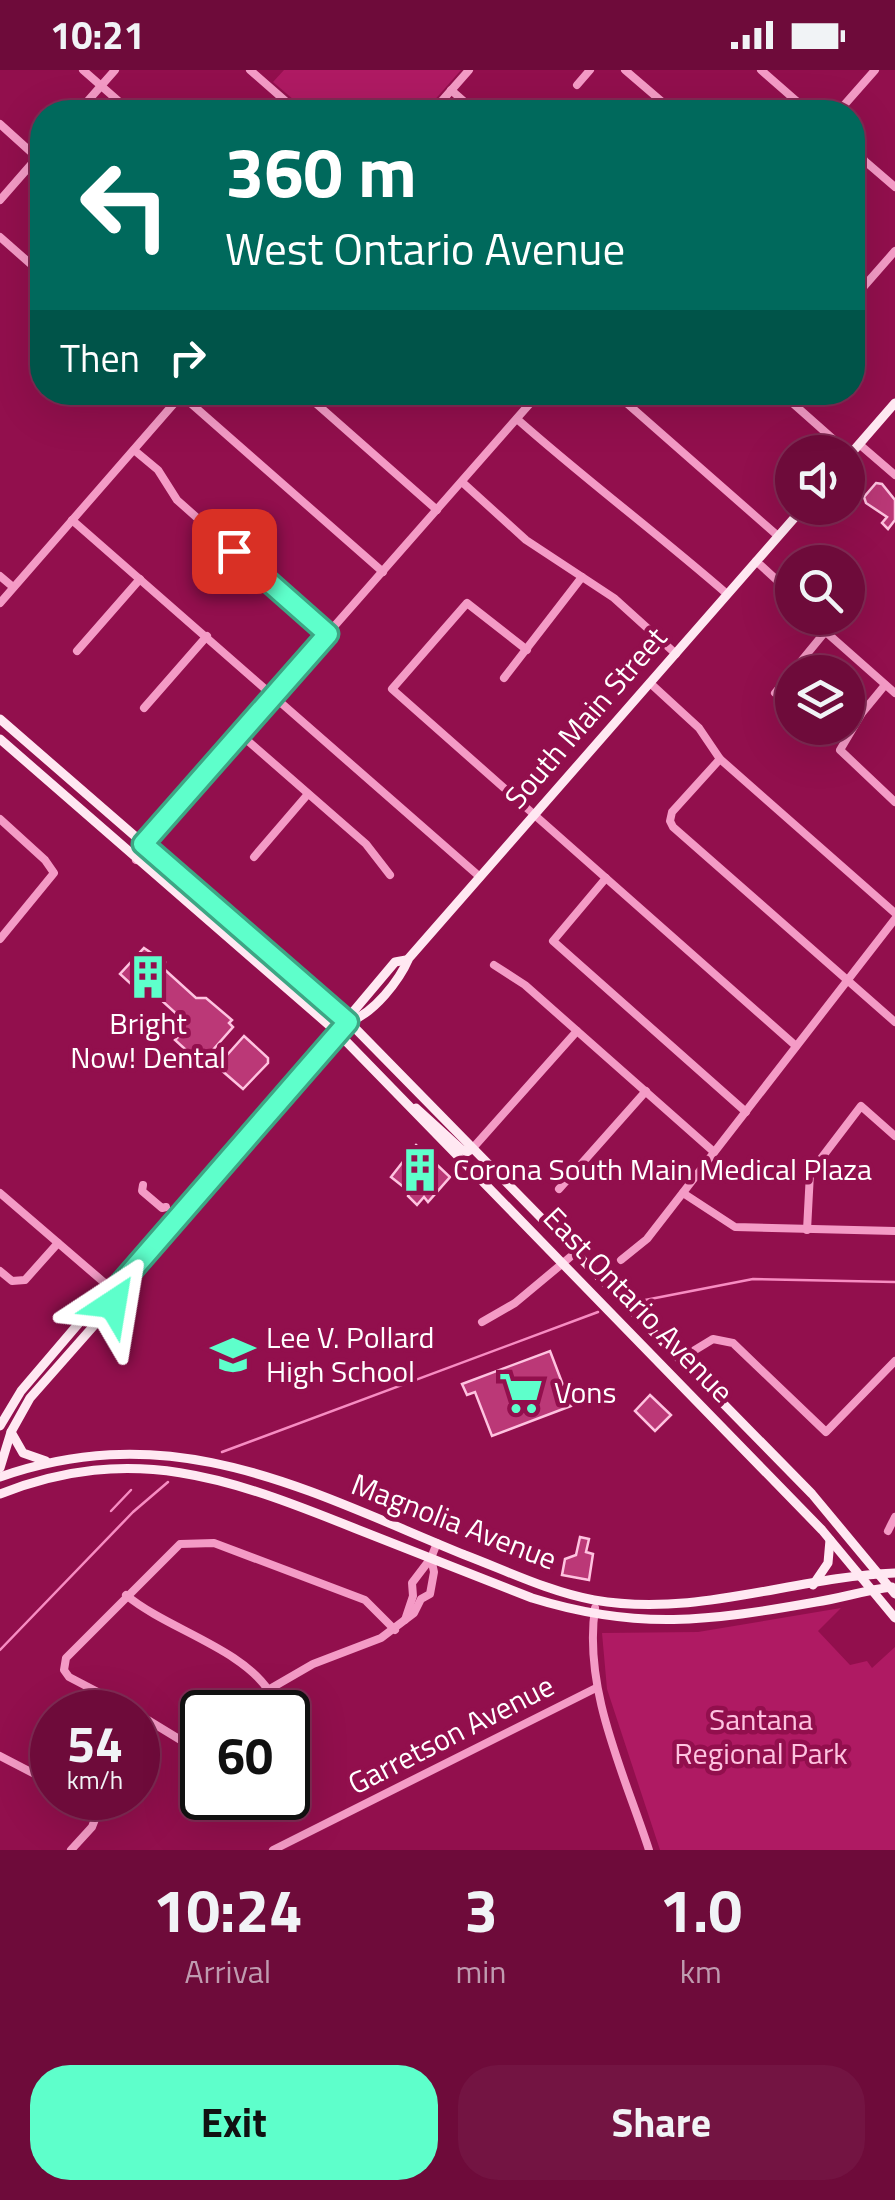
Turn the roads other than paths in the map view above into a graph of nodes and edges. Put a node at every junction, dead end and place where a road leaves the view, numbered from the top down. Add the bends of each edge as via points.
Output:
1 (83, 70) edge
2 (115, 70) edge
3 (250, 70) edge
4 (469, 70) edge
5 (590, 70) edge
6 (625, 70) edge
7 (761, 70) edge
8 (875, 70) edge
9 (577, 85) dead end
10 (101, 86) junction
11 (451, 90) junction
12 (89, 100) edge
13 (117, 100) edge
14 (284, 100) edge
15 (442, 100) edge
16 (462, 100) edge
17 (657, 100) edge
18 (795, 100) edge
19 (849, 100) edge
20 (0, 124) edge
21 (30, 148) edge
22 (865, 160) edge
23 (30, 169) edge
24 (895, 187) edge
25 (0, 200) edge
26 (0, 237) edge
27 (895, 251) edge
28 (30, 263) edge
29 (865, 285) edge
30 (895, 403) edge
31 (171, 405) edge
32 (195, 405) edge
33 (319, 405) edge
34 (528, 405) edge
35 (629, 405) edge
36 (794, 405) edge
37 (517, 418) junction
38 (826, 435) edge
39 (865, 437) edge
40 (865, 449) edge
41 (134, 450) junction
42 (895, 474) edge
43 (462, 482) junction
44 (436, 510) junction
45 (72, 520) junction
46 (788, 525) edge
47 (778, 536) junction
48 (756, 562) junction
49 (383, 572) junction
50 (0, 576) edge
51 (140, 578) junction
52 (582, 578) junction
53 (775, 579) edge
54 (13, 588) junction
55 (728, 594) junction
56 (0, 603) edge
57 (328, 634) junction
58 (823, 635) edge
59 (828, 635) edge
60 (207, 636) junction
61 (77, 650) dead end
62 (527, 650) junction
63 (676, 654) junction
64 (806, 655) edge
65 (504, 678) dead end
66 (650, 683) junction
67 (885, 685) junction
68 (895, 694) edge
69 (274, 696) junction
70 (144, 708) dead end
71 (0, 718) edge
72 (240, 734) junction
73 (0, 739) edge
74 (720, 759) junction
75 (308, 794) junction
76 (895, 802) edge
77 (534, 815) junction
78 (0, 819) edge
79 (143, 844) junction
80 (254, 857) dead end
81 (136, 860) junction
82 (390, 875) dead end
83 (480, 878) junction
84 (606, 878) junction
85 (895, 916) edge
86 (0, 939) edge
87 (494, 965) dead end
88 (847, 980) junction
89 (348, 1022) junction
90 (895, 1022) edge
91 (577, 1031) junction
92 (338, 1033) junction
93 (796, 1046) junction
94 (646, 1090) junction
95 (402, 1098) junction
96 (746, 1112) junction
97 (895, 1136) edge
98 (472, 1149) junction
99 (714, 1152) junction
100 (143, 1185) dead end
101 (559, 1189) dead end
102 (683, 1192) junction
103 (0, 1193) edge
104 (166, 1208) dead end
105 (807, 1230) junction
106 (895, 1231) edge
107 (58, 1243) junction
108 (575, 1253) junction
109 (621, 1260) dead end
110 (564, 1264) junction
111 (0, 1270) edge
112 (114, 1291) junction
113 (482, 1322) dead end
114 (690, 1353) dead end
115 (895, 1360) edge
116 (0, 1426) edge
117 (11, 1432) junction
118 (53, 1462) junction
119 (0, 1468) edge
120 (0, 1477) edge
121 (1, 1491) edge
122 (895, 1517) edge
123 (888, 1531) dead end
124 (830, 1540) junction
125 (437, 1543) junction
126 (431, 1558) junction
127 (895, 1573) edge
128 (878, 1574) junction
129 (862, 1576) junction
130 (813, 1585) junction
131 (871, 1590) junction
132 (893, 1590) edge
133 (126, 1594) junction
134 (417, 1598) junction
135 (596, 1600) junction
136 (594, 1615) junction
137 (895, 1618) edge
138 (396, 1630) junction
139 (596, 1688) junction
140 (94, 1690) edge
141 (268, 1690) edge
142 (271, 1690) edge
143 (0, 1756) edge
144 (30, 1772) edge
145 (94, 1820) edge
146 (71, 1850) edge
147 (274, 1850) edge
148 (648, 1850) edge

1 - 10 street
2 - 10 street
3 - 14 street
4 - 11 street
5 - 9 street
6 - 17 street
7 - 18 street
8 - 19 street
10 - 12 street
10 - 13 street
11 - 15 street
11 - 16 street
20 - 21 street
22 - 24 street
23 - 25 street
26 - 28 street
27 - 29 street
30 - 39 main road
31 - 41 street
32 - 49 street
33 - 44 street
34 - 37 street
35 - 47 street
36 - 38 street
37 - 43 street
37 - 55 street
40 - 42 street
41 - 45 street
41 - 57 street via 158,470 177,500
43 - 44 street
43 - 52 street via 551,560
44 - 49 street
45 - 51 street
45 - 54 street
46 - 47 main road, South Main Street
47 - 48 main road, South Main Street
48 - 53 street
48 - 55 main road, South Main Street
49 - 57 street
50 - 54 street
51 - 60 street
51 - 61 street
52 - 62 street
52 - 63 street
54 - 56 street
55 - 63 main road, South Main Street
57 - 69 street
58 - 64 street
59 - 67 street
60 - 69 street
60 - 70 street
62 - 65 street
62 - 77 street via 467,602 392,688
63 - 66 main road, South Main Street
66 - 74 street via 699,728
66 - 77 main road, South Main Street
67 - 68 street
67 - 76 street via 840,750
69 - 72 street
69 - 83 street
71 - 79 main road, East Ontario Avenue
72 - 75 street
72 - 79 street
73 - 81 main road, East Ontario Avenue
74 - 85 street
74 - 88 street via 670,821
75 - 80 street
75 - 82 street via 366,844
77 - 83 main road, South Main Street
77 - 84 street
78 - 86 street via 54,873
79 - 81 street
79 - 89 main road, East Ontario Avenue
81 - 92 main road, East Ontario Avenue
83 - 89 main road, South Main Street via 406,960 395,962
84 - 93 street
84 - 96 street via 553,941
85 - 88 street
87 - 91 street
88 - 90 street
88 - 93 street
89 - 92 main road, South Main Street
89 - 98 main road, East Ontario Avenue
91 - 94 street
91 - 98 street
92 - 95 main road, East Ontario Avenue
92 - 112 main road, South Main Street
93 - 96 street
94 - 99 street
94 - 101 street
95 - 98 main road via 461,1149
95 - 110 main road, East Ontario Avenue
96 - 99 street
97 - 105 street via 861,1106 810,1174
98 - 108 main road, East Ontario Avenue
99 - 102 street
100 - 104 street
102 - 105 street via 735,1227
102 - 109 street via 647,1239
103 - 107 street
105 - 106 street
107 - 111 street via 25,1280 12,1281
107 - 112 street
108 - 110 street
108 - 128 main road, East Ontario Avenue via 812,1494
110 - 113 street
110 - 124 main road, East Ontario Avenue
112 - 116 main road, South Main Street via 102,1296 21,1391
112 - 117 main road, South Main Street via 113,1304 30,1398
114 - 115 street via 713,1339 732,1343 826,1432
117 - 118 main road via 23,1453
117 - 119 main road, South Main Street
118 - 120 main road, Magnolia Avenue
118 - 125 main road, Magnolia Avenue via 124,1452 212,1460
121 - 126 main road, Magnolia Avenue via 64,1474 182,1472 260,1490
122 - 123 street
124 - 129 main road, East Ontario Avenue
124 - 130 main road via 828,1563
125 - 126 street
125 - 135 main road, Magnolia Avenue
126 - 134 street via 412,1583
126 - 134 street via 431,1591
126 - 136 main road, Magnolia Avenue
127 - 128 main road, Magnolia Avenue
128 - 129 main road, Magnolia Avenue
128 - 132 main road, East Ontario Avenue
129 - 130 main road, Magnolia Avenue
129 - 131 main road, East Ontario Avenue
130 - 135 main road, Magnolia Avenue via 704,1604
131 - 132 main road, Magnolia Avenue
131 - 136 main road, Magnolia Avenue via 714,1620
131 - 137 main road, East Ontario Avenue
133 - 138 street via 169,1551 189,1542 214,1543 365,1600
133 - 140 street via 66,1658 70,1677
133 - 141 street via 250,1669
134 - 138 street
135 - 136 street
136 - 139 street
138 - 142 street
139 - 147 street, Garretson Avenue
139 - 148 street
143 - 144 street
145 - 146 street

